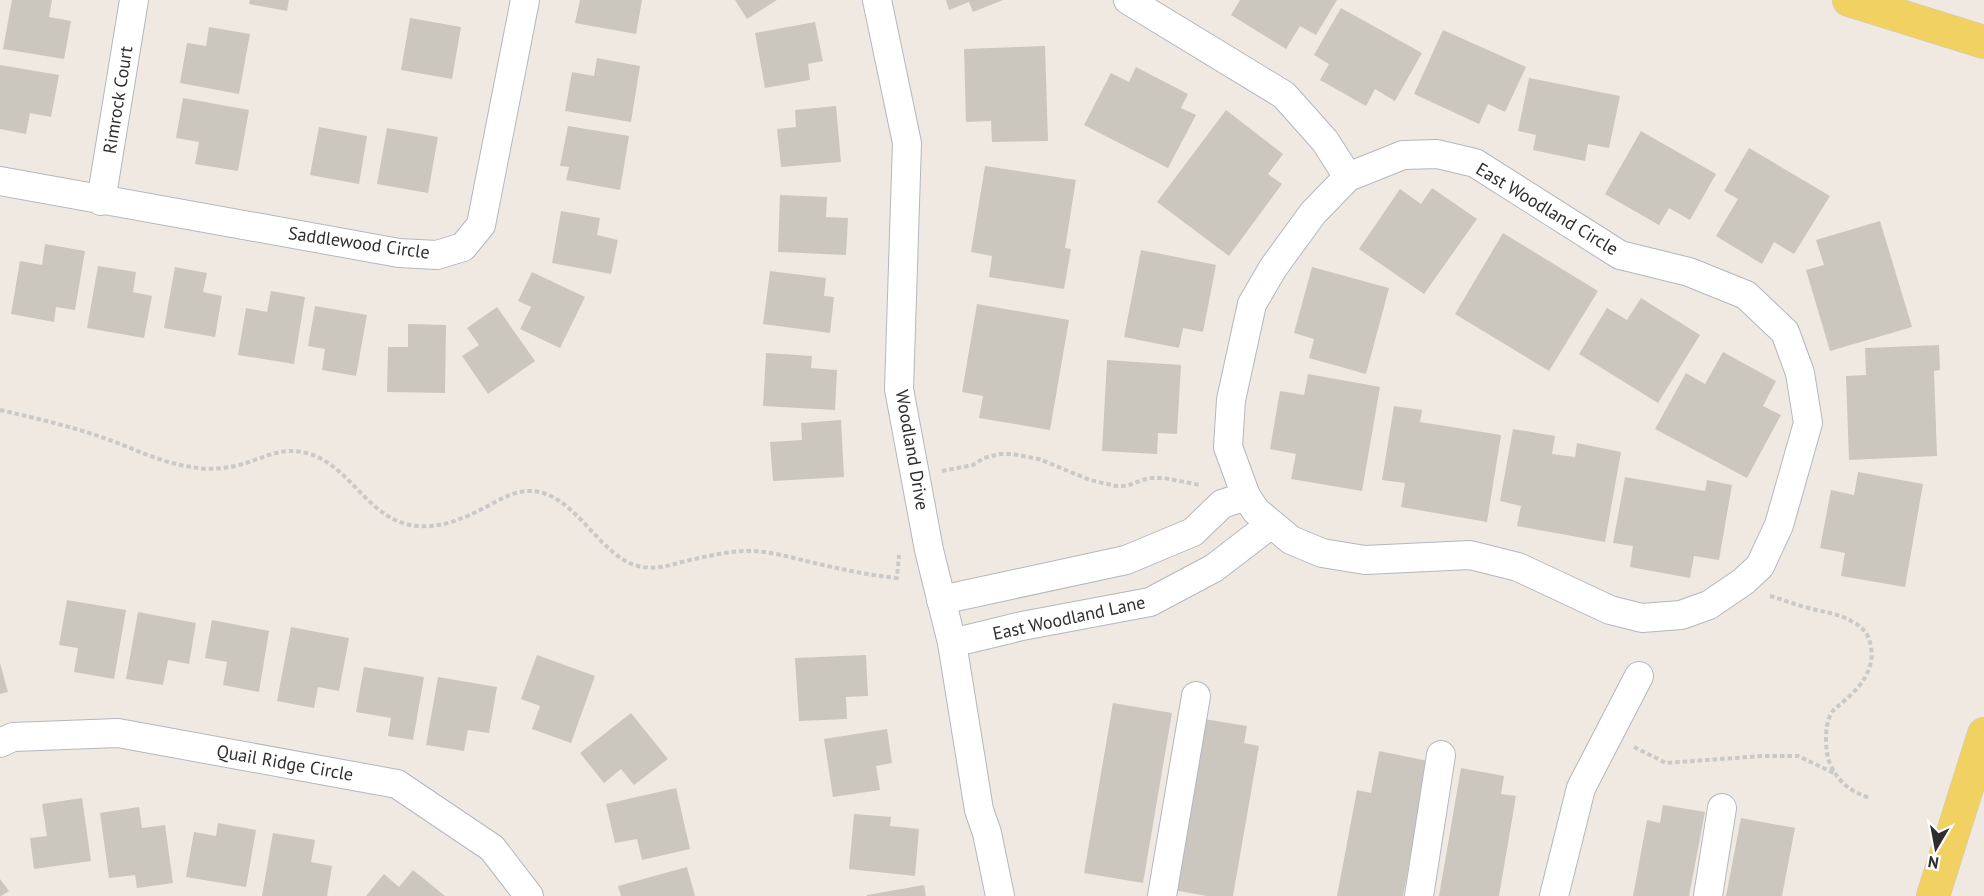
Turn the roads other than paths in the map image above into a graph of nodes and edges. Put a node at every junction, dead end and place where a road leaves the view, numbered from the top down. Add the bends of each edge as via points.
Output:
1 (134, 0) edge
2 (525, 0) edge
3 (877, 0) edge
4 (1128, 0) edge
5 (1849, 0) edge
6 (1984, 42) edge
7 (1348, 177) junction
8 (0, 181) edge
9 (101, 201) junction
10 (1234, 500) junction
11 (1270, 524) junction
12 (941, 600) junction
13 (952, 643) junction
14 (1639, 676) dead end
15 (1196, 696) dead end
16 (1984, 734) edge
17 (0, 742) edge
18 (1441, 755) dead end
19 (1722, 808) dead end
20 (529, 896) edge
21 (1000, 896) edge
22 (1162, 896) edge
23 (1419, 896) edge
24 (1554, 896) edge
25 (1708, 896) edge
26 (1933, 896) edge

1 - 9 street, Rimrock Court
2 - 9 street, Saddlewood Circle via 481,225 463,247 437,255 399,253
3 - 12 street, Woodland Drive via 907,143 899,390
4 - 7 street via 1284,95 1325,141
5 - 6 main road
7 - 10 street, East Woodland Circle via 1313,213 1273,267 1252,304 1231,400 1228,447
7 - 11 street, East Woodland Circle via 1403,155 1437,154 1474,163 1620,255 1689,272 1746,295 1785,332 1800,373 1808,423 1779,525 1760,566 1709,605 1681,615 1642,618 1610,610 1518,567 1470,555 1365,560 1322,553 1291,540
8 - 9 street, Saddlewood Circle
10 - 11 street, East Woodland Circle via 1256,511
10 - 12 street via 1193,532 1126,560
11 - 13 street, East Woodland Lane via 1214,568 1150,602
12 - 13 street, Woodland Drive
13 - 21 street, Woodland Drive via 979,810
14 - 24 street via 1581,788
15 - 22 street
16 - 26 main road
17 - 20 street, Quail Ridge Circle via 13,737 118,733 397,784 492,848
18 - 23 street
19 - 25 street

